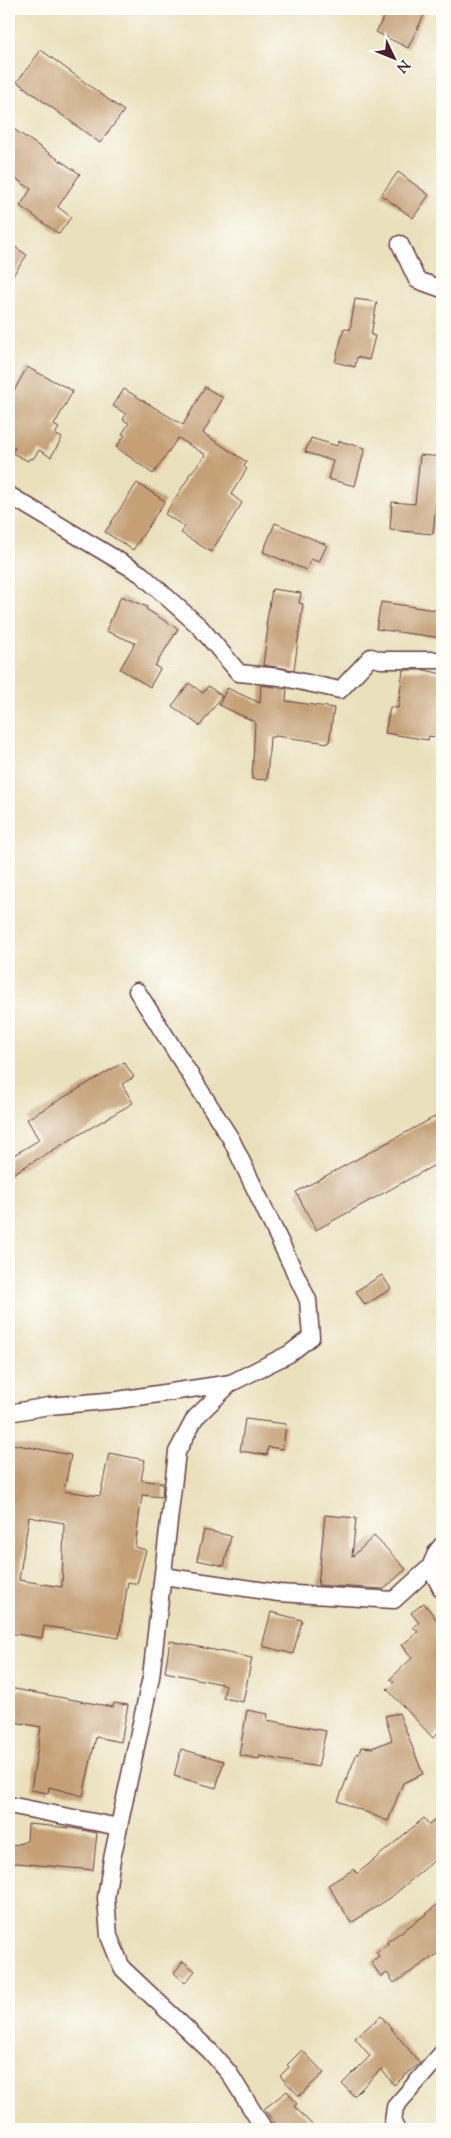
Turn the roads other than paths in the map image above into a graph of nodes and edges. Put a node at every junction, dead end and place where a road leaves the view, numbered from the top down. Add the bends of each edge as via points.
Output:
1 (400, 244) dead end
2 (442, 289) edge
3 (9, 495) edge
4 (442, 660) edge
5 (137, 991) dead end
6 (231, 1383) junction
7 (9, 1413) edge
8 (442, 1545) edge
9 (430, 1567) junction
10 (163, 1576) junction
11 (442, 1590) edge
12 (9, 1805) edge
13 (119, 1827) junction
14 (442, 2053) edge
15 (264, 2129) edge
16 (396, 2129) edge

1 - 2 street via 417,280
3 - 4 street via 141,574 200,627 239,673 280,677 340,690 371,657 381,660
5 - 6 street via 232,1139 308,1300 311,1336 289,1354
6 - 7 street
6 - 10 street via 195,1418 177,1452
8 - 9 street
9 - 10 street via 394,1600 279,1593
9 - 11 street
10 - 13 street via 151,1678
12 - 13 street
13 - 15 street via 106,1898 109,1936 122,1968 210,2051 229,2073
14 - 16 street via 395,2107 393,2122

